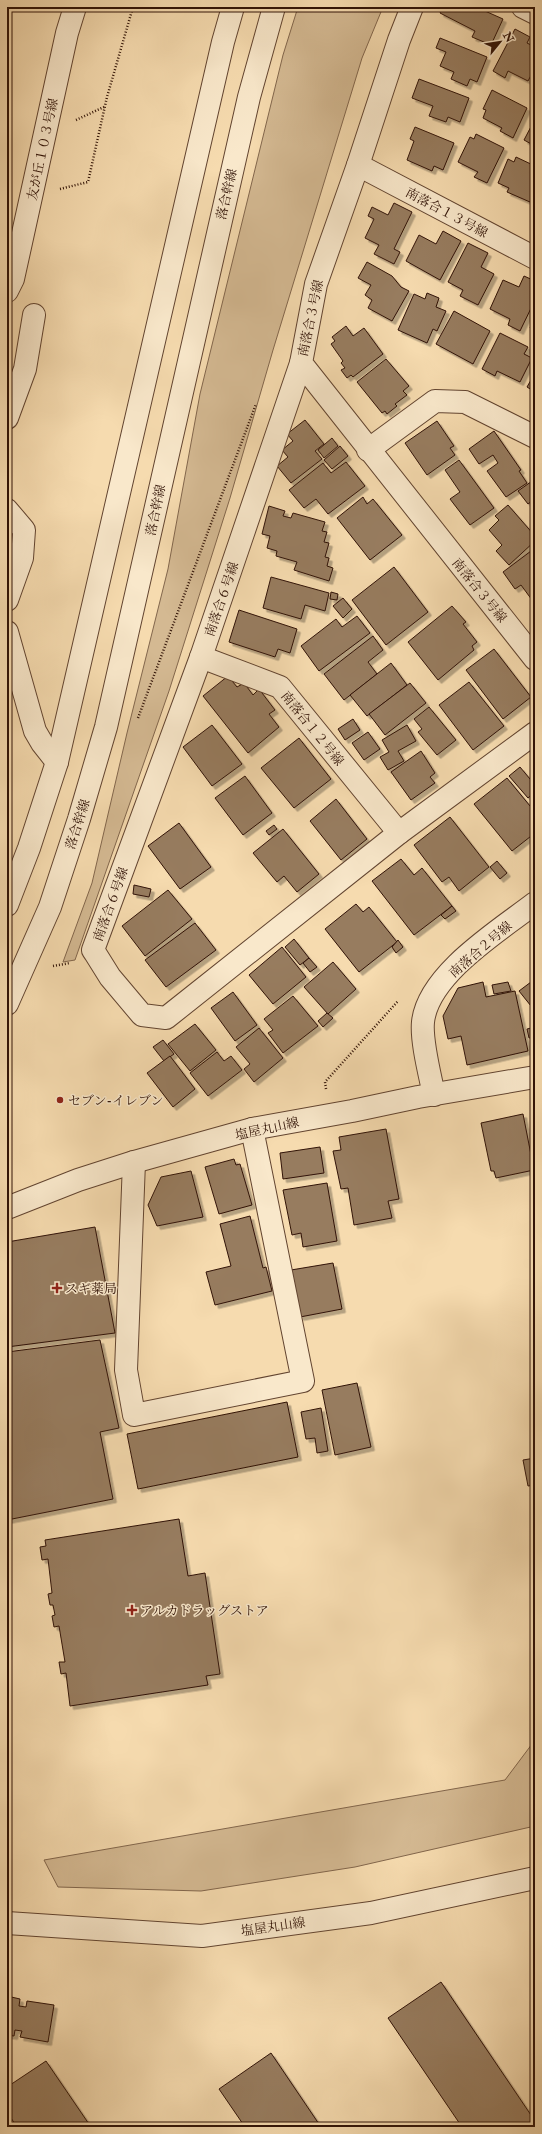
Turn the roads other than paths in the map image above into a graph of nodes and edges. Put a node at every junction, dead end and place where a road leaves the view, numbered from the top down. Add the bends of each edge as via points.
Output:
1 (75, 7) edge
2 (233, 7) edge
3 (274, 7) edge
4 (412, 7) edge
5 (522, 7) edge
6 (535, 13) edge
7 (358, 165) junction
8 (535, 258) edge
9 (7, 291) edge
10 (34, 315) dead end
11 (300, 363) junction
12 (7, 418) edge
13 (535, 437) edge
14 (368, 450) junction
15 (7, 510) edge
16 (7, 600) edge
17 (7, 632) edge
18 (528, 634) edge
19 (202, 657) junction
20 (535, 659) edge
21 (535, 733) edge
22 (57, 762) junction
23 (399, 833) junction
24 (535, 902) edge
25 (7, 905) edge
26 (7, 1004) edge
27 (535, 1077) edge
28 (434, 1095) junction
29 (252, 1129) junction
30 (134, 1162) junction
31 (7, 1208) edge
32 (535, 1878) edge
33 (7, 1923) edge

1 - 9 street, 友が丘１０３号線 via 67,33 13,279
2 - 22 street
3 - 26 street, 落合幹線 via 247,104 106,727 50,907
4 - 7 street, 南落合３号線
5 - 6 street
7 - 8 street, 南落合１３号線
7 - 11 street, 南落合３号線 via 316,284
10 - 12 street via 25,369
11 - 14 street, 南落合３号線
11 - 19 street, 南落合６号線
13 - 14 street via 465,402 435,401
14 - 18 street, 南落合３号線
15 - 16 street via 24,530 22,558
17 - 22 street via 35,731
18 - 20 street, 南落合３号線
19 - 23 street, 南落合１２号線 via 280,687
19 - 23 street, 南落合６号線 via 93,950 110,977 142,1015 166,1018
21 - 23 street, 南落合６号線
22 - 25 street
24 - 28 street, 南落合２号線 via 467,956 433,993 423,1022
27 - 28 street, 塩屋丸山線
28 - 29 street, 塩屋丸山線
29 - 30 street, 塩屋丸山線
29 - 30 street via 303,1381 134,1415 126,1370
30 - 31 street, 塩屋丸山線 via 78,1180
32 - 33 street, 塩屋丸山線 via 371,1913 202,1936

